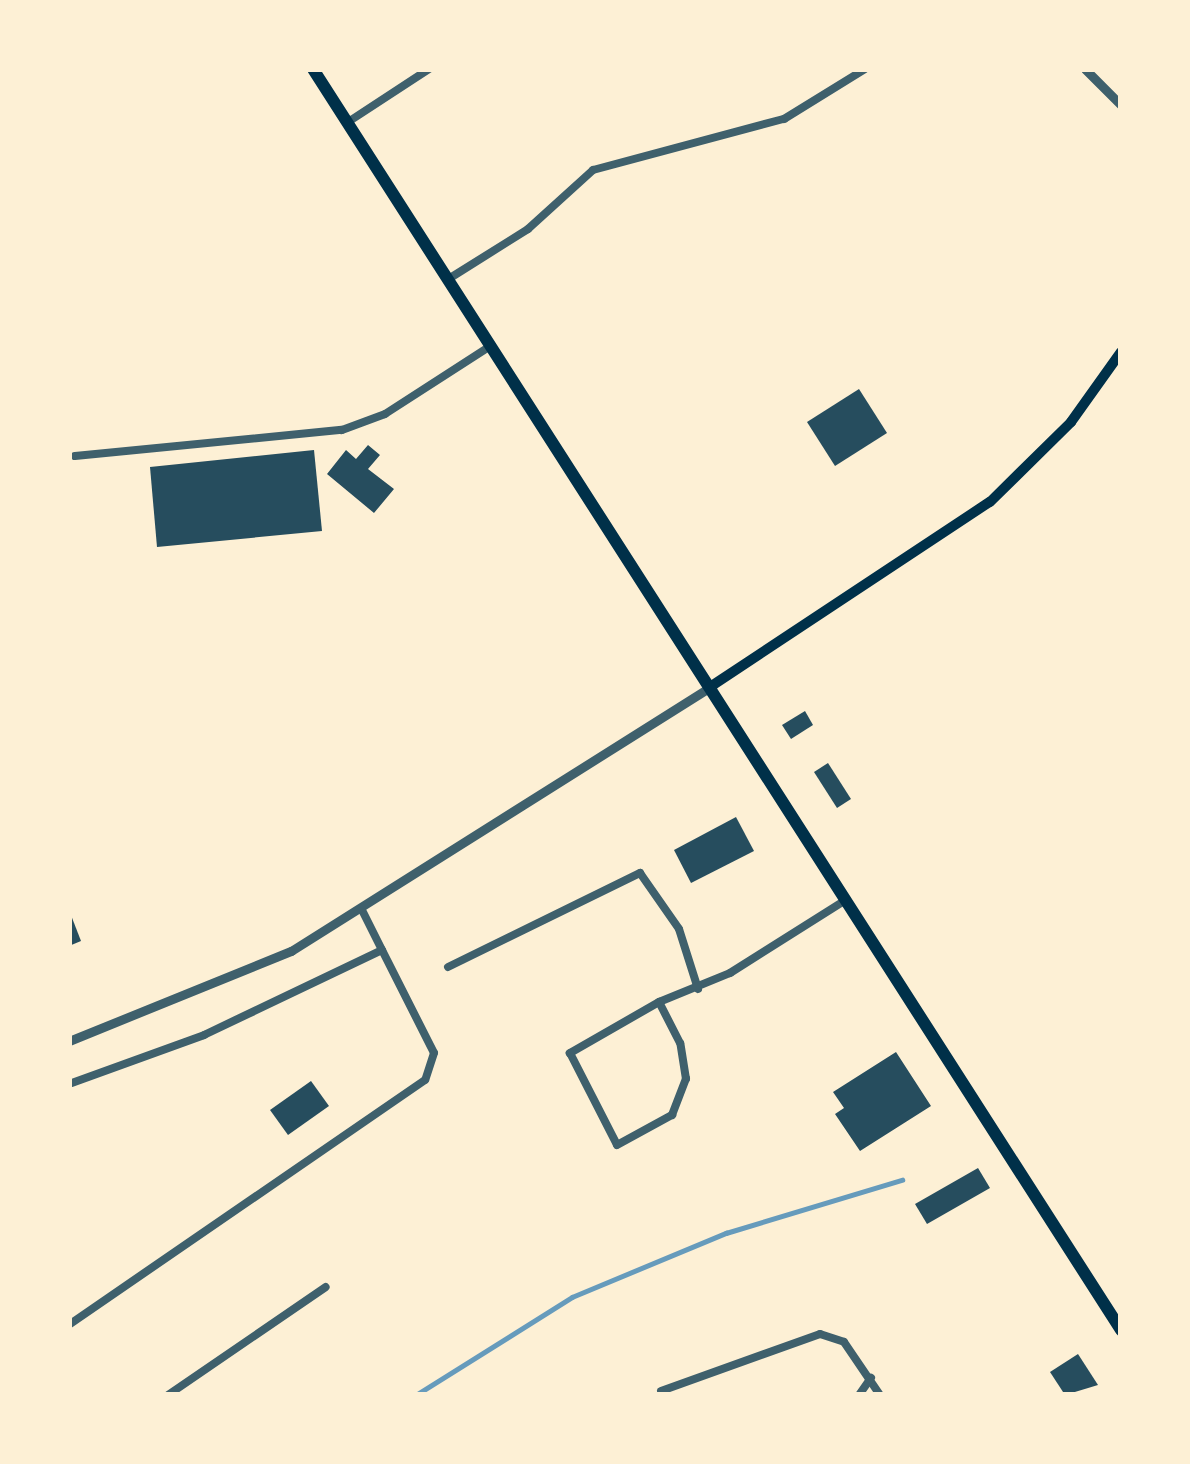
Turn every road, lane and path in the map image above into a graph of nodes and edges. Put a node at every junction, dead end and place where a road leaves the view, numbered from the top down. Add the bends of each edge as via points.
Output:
1 (314, 69) edge
2 (429, 69) edge
3 (865, 69) edge
4 (1085, 69) edge
5 (1121, 105) edge
6 (348, 122) junction
7 (450, 278) junction
8 (494, 344) junction
9 (1121, 352) edge
10 (75, 456) dead end
11 (713, 685) junction
12 (848, 898) junction
13 (362, 910) junction
14 (382, 950) junction
15 (448, 967) dead end
16 (698, 989) junction
17 (659, 1001) junction
18 (69, 1041) edge
19 (69, 1084) edge
20 (326, 1287) dead end
21 (69, 1325) edge
22 (1121, 1330) edge
23 (871, 1378) junction
24 (661, 1391) dead end
25 (168, 1395) edge
26 (859, 1395) edge
27 (880, 1395) edge

1 - 6 main road
2 - 6 street
3 - 7 street via 784,119 592,170 528,229
4 - 5 street
6 - 7 main road
7 - 8 main road
8 - 10 street via 385,414 343,430
8 - 11 main road
9 - 11 main road via 1071,422 990,502
11 - 12 main road
11 - 13 street
12 - 16 street
12 - 22 main road
13 - 14 street
13 - 18 street via 235,977
14 - 19 street via 204,1035
14 - 21 street via 434,1053 425,1080
15 - 16 street via 640,873 679,929
16 - 17 street
17 - 17 street via 680,1043 686,1079 672,1114 617,1145 570,1052
20 - 25 street
23 - 24 street via 844,1342 820,1334
23 - 26 street
23 - 27 street

